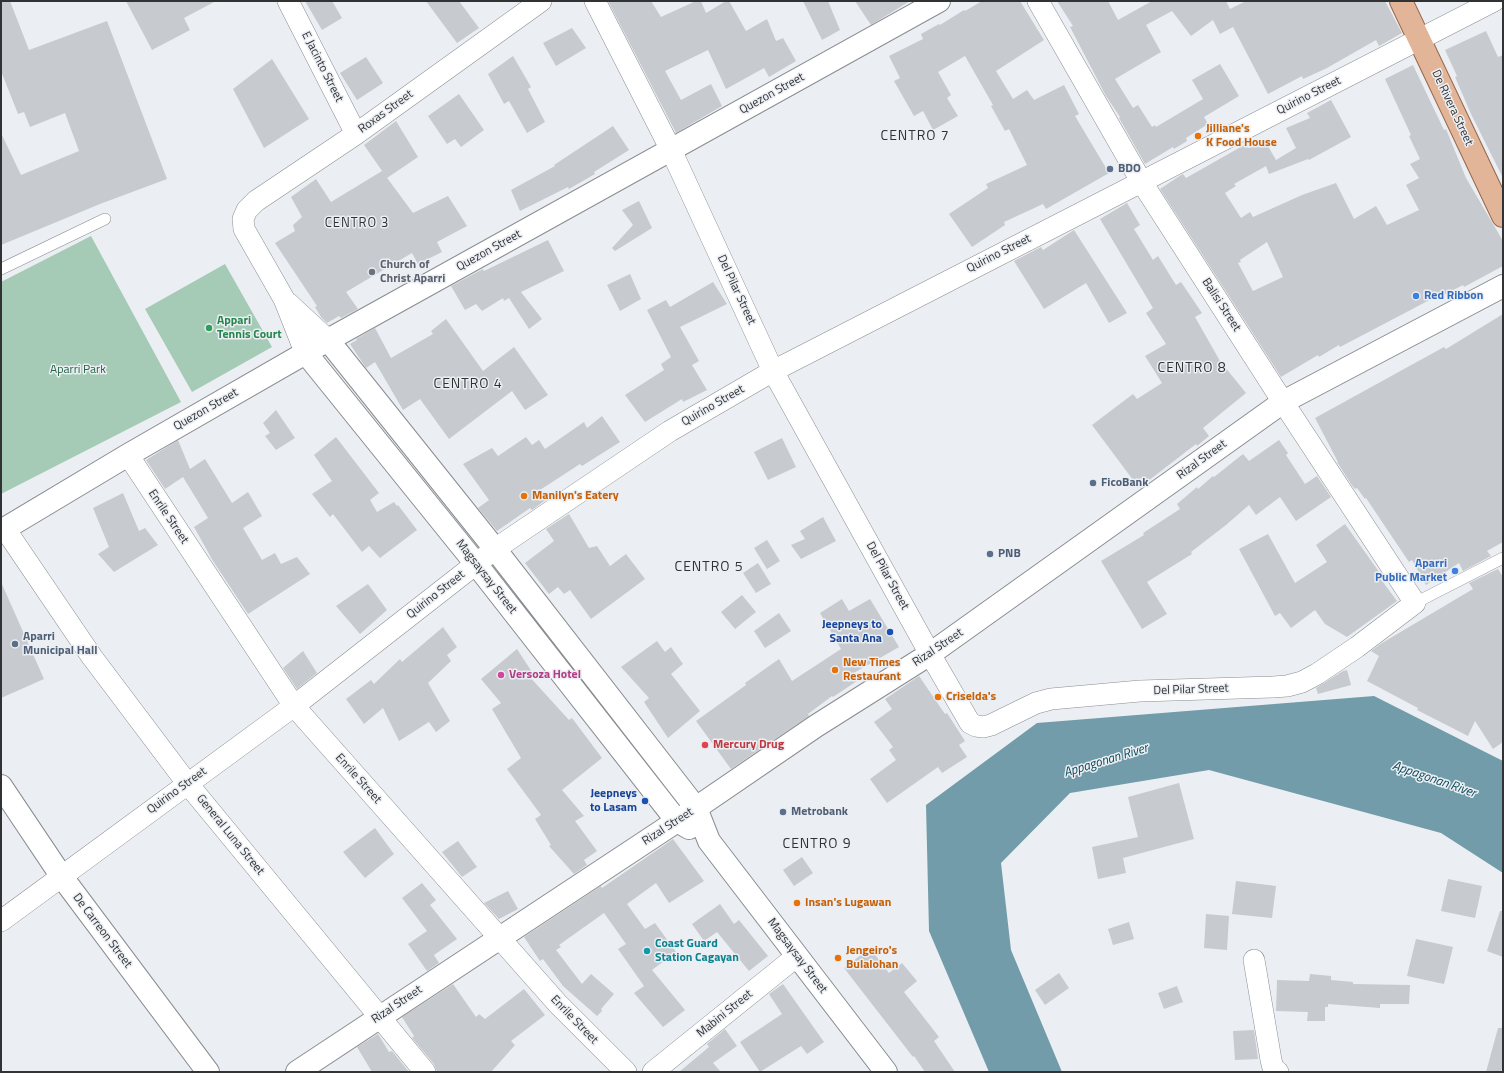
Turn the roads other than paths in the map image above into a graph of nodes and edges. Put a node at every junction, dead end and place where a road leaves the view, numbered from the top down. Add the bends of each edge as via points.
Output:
1 (288, 1) edge
2 (541, 1) edge
3 (595, 1) edge
4 (939, 1) edge
5 (1038, 1) edge
6 (1401, 1) edge
7 (1494, 1) edge
8 (1419, 40) junction
9 (356, 134) junction
10 (671, 150) junction
11 (1141, 182) junction
12 (1503, 216) edge
13 (105, 219) dead end
14 (244, 229) joint
15 (1, 269) edge
16 (1503, 286) edge
17 (284, 299) junction
18 (328, 340) junction
19 (305, 352) junction
20 (773, 371) junction
21 (1283, 402) junction
22 (128, 455) junction
23 (3, 530) edge
24 (495, 549) junction
25 (1503, 558) edge
26 (476, 564) junction
27 (1415, 603) junction
28 (930, 654) junction
29 (294, 706) junction
30 (187, 783) junction
31 (1, 786) edge
32 (696, 808) junction
33 (677, 821) junction
34 (709, 841) junction
35 (62, 877) junction
36 (1, 921) edge
37 (499, 937) junction
38 (797, 956) junction
39 (1254, 960) dead end
40 (379, 1018) junction
41 (208, 1072) edge
42 (297, 1072) edge
43 (425, 1072) edge
44 (626, 1072) edge
45 (653, 1072) edge
46 (886, 1072) edge
47 (1278, 1072) edge

1 - 9 street, E Jacinto Street
2 - 9 street, Roxas Street
3 - 10 street, Del Pilar Street
4 - 10 street, Quezon Street
5 - 11 street, Balisi Street
6 - 8 main road, De Rivera Street
7 - 8 street, Quirino Street
8 - 11 street, Quirino Street
8 - 12 main road, De Rivera Street
9 - 14 street, Roxas Street via 256,201 242,219
10 - 18 street, Quezon Street
10 - 20 street, Del Pilar Street
11 - 20 street, Quirino Street
11 - 21 street, Balisi Street
13 - 15 lane
14 - 17 street, Magsaysay Street
16 - 21 street, Rizal Street
17 - 18 street, Magsaysay Street
17 - 19 street, Magsaysay Street
18 - 19 street, Quezon Street
18 - 24 street, Magsaysay Street
19 - 22 street, Quezon Street
19 - 26 street, Magsaysay Street
20 - 24 street, Quirino Street via 670,431
20 - 28 street, Del Pilar Street
21 - 27 street, Balisi Street
21 - 28 street, Rizal Street
22 - 23 street, Quezon Street
22 - 29 street, Enrile Street
23 - 30 street, General Luna Street via 92,657
24 - 26 street, Quirino Street
24 - 32 street, Magsaysay Street
25 - 27 lane
26 - 29 street, Quirino Street
26 - 33 street, Magsaysay Street
27 - 28 street, Del Pilar Street via 1357,647 1302,682 1273,687 1140,692 1051,699 1036,703 983,727 970,723
28 - 32 street, Rizal Street via 816,726
29 - 30 street, Quirino Street
29 - 37 street, Enrile Street
30 - 35 street, Quirino Street
30 - 40 street, General Luna Street
31 - 35 street, De Carreon Street
32 - 33 street, Rizal Street
32 - 34 street, Magsaysay Street
33 - 34 street, Magsaysay Street
33 - 37 street, Rizal Street
34 - 38 street, Magsaysay Street
35 - 36 street, Quirino Street
35 - 41 street, De Carreon Street
37 - 40 street, Rizal Street
37 - 44 street, Enrile Street via 558,1004
38 - 45 street, Mabini Street
38 - 46 street, Magsaysay Street
39 - 47 street via 1271,1060 1273,1068
40 - 42 street, Rizal Street
40 - 43 street, General Luna Street

